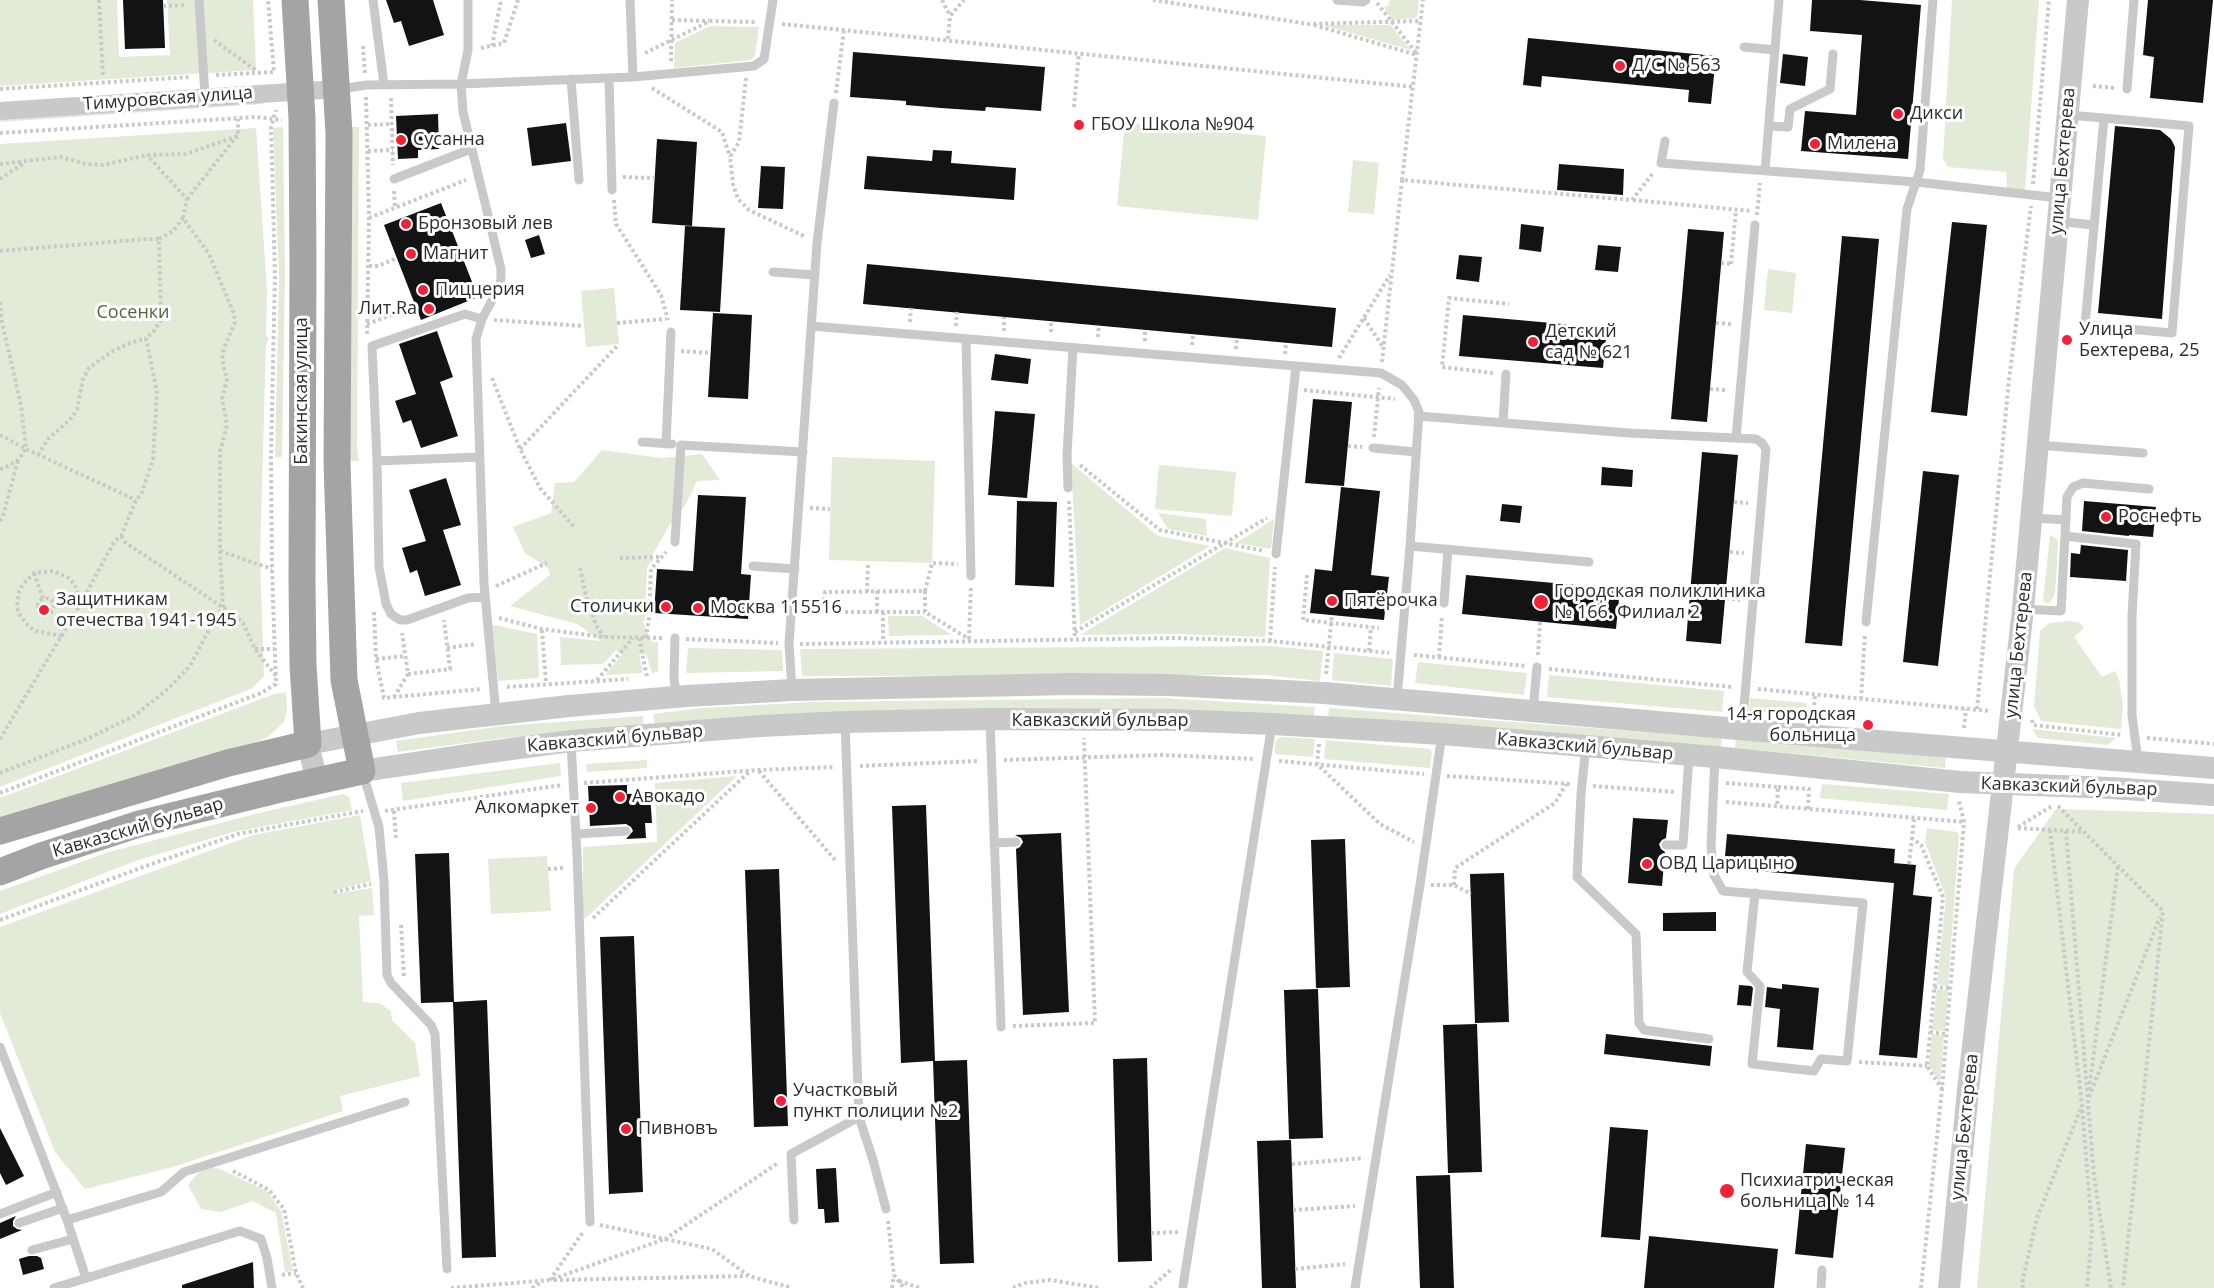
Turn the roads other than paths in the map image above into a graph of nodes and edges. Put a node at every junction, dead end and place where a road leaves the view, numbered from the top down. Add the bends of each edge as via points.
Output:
1 (295, 0) edge
2 (331, 0) edge
3 (373, 0) edge
4 (468, 0) edge
5 (630, 0) edge
6 (773, 0) edge
7 (1337, 0) edge
8 (1366, 0) edge
9 (1779, 0) edge
10 (1933, 0) edge
11 (2078, 0) edge
12 (2134, 0) edge
13 (199, 2) edge
14 (1744, 47) dead end
15 (1775, 50) junction
16 (1833, 54) dead end
17 (633, 77) junction
18 (609, 78) junction
19 (571, 80) junction
20 (461, 84) junction
21 (387, 85) junction
22 (337, 89) junction
23 (2127, 89) road end
24 (300, 91) junction
25 (205, 96) junction
26 (834, 103) road end
27 (0, 111) edge
28 (2067, 115) junction
29 (2104, 118) junction
30 (1768, 126) junction
31 (1665, 141) dead end
32 (471, 149) junction
33 (1763, 171) junction
34 (394, 179) road end
35 (579, 180) dead end
36 (1916, 182) junction
37 (612, 190) road end
38 (2059, 198) junction
39 (2057, 221) junction
40 (1755, 225) road end
41 (2093, 225) junction
42 (773, 272) dead end
43 (815, 274) junction
44 (482, 320) junction
45 (811, 326) junction
46 (671, 332) road end
47 (966, 339) junction
48 (1073, 348) junction
49 (1296, 366) junction
50 (1506, 374) road end
51 (1418, 416) junction
52 (1503, 423) junction
53 (1736, 438) junction
54 (642, 442) dead end
55 (666, 444) junction
56 (681, 445) junction
57 (2037, 445) junction
58 (1373, 448) road end
59 (803, 452) junction
60 (1416, 452) junction
61 (2143, 453) dead end
62 (479, 457) junction
63 (377, 461) junction
64 (1068, 488) road end
65 (2149, 489) dead end
66 (2031, 518) junction
67 (2066, 520) junction
68 (2065, 536) junction
69 (675, 542) road end
70 (1410, 546) junction
71 (1448, 549) junction
72 (1276, 554) road end
73 (1588, 562) dead end
74 (753, 566) dead end
75 (795, 568) junction
76 (971, 576) road end
77 (485, 594) junction
78 (1444, 603) road end
79 (2023, 609) junction
80 (1866, 622) road end
81 (675, 638) road end
82 (1537, 668) road end
83 (792, 690) junction
84 (676, 697) junction
85 (1397, 699) junction
86 (1533, 710) junction
87 (496, 714) junction
88 (990, 719) junction
89 (844, 722) junction
90 (1272, 724) junction
91 (1742, 730) junction
92 (355, 734) junction
93 (1442, 734) junction
94 (571, 741) junction
95 (309, 744) junction
96 (1586, 746) junction
97 (2008, 752) junction
98 (1689, 756) junction
99 (1715, 758) junction
100 (2138, 761) junction
101 (2214, 768) edge
102 (362, 771) junction
103 (317, 782) junction
104 (2003, 785) junction
105 (2214, 795) edge
106 (0, 831) edge
107 (626, 831) dead end
108 (576, 834) junction
109 (1016, 842) dead end
110 (994, 843) junction
111 (1666, 845) dead end
112 (0, 872) edge
113 (1755, 894) junction
114 (1000, 1027) road end
115 (1709, 1039) dead end
116 (0, 1047) edge
117 (405, 1102) dead end
118 (859, 1117) junction
119 (57, 1192) junction
120 (63, 1208) junction
121 (886, 1209) road end
122 (0, 1214) edge
123 (67, 1220) junction
124 (794, 1220) dead end
125 (590, 1222) road end
126 (19, 1223) dead end
127 (73, 1239) junction
128 (32, 1250) dead end
129 (447, 1269) dead end
130 (1822, 1270) dead end
131 (86, 1278) junction
132 (1184, 1286) dead end
133 (54, 1288) edge
134 (272, 1288) edge
135 (1356, 1288) edge
136 (1821, 1288) edge
137 (1949, 1288) edge

1 - 24 main road, Бакинская улица
2 - 22 main road, Бакинская улица
3 - 21 lane
4 - 20 lane via 468,50
5 - 17 lane
6 - 17 lane via 760,64
7 - 8 lane
9 - 15 lane
10 - 36 lane
11 - 28 street, улица Бехтерева
12 - 23 lane
13 - 25 lane
14 - 15 lane
15 - 30 lane
16 - 30 lane via 1830,89 1790,109 1788,127
17 - 18 lane
18 - 19 lane
18 - 37 lane
19 - 20 lane
19 - 35 lane
20 - 21 lane
20 - 32 lane
21 - 22 lane
22 - 24 street, Тимуровская улица
22 - 92 main road, Бакинская улица via 338,545 344,680
24 - 25 street, Тимуровская улица
24 - 95 main road, Бакинская улица via 303,665
25 - 27 street, Тимуровская улица
26 - 43 lane
28 - 29 lane
28 - 38 street, улица Бехтерева
29 - 41 lane
29 - 41 lane via 2189,126 2172,333 2085,325
30 - 33 lane
31 - 33 lane via 1661,163
32 - 34 lane
32 - 44 lane via 501,269 498,289
33 - 36 lane
36 - 38 lane
36 - 80 lane via 1907,209
38 - 39 street, улица Бехтерева
39 - 41 lane
39 - 57 street, улица Бехтерева
40 - 53 lane
42 - 43 lane
43 - 45 lane
44 - 62 lane via 476,339
44 - 63 lane via 465,314 372,346
45 - 47 lane
45 - 59 lane
46 - 55 lane
47 - 48 lane
47 - 76 lane
48 - 49 lane
48 - 64 lane
49 - 51 lane via 1381,373 1402,384 1414,400
49 - 72 lane
50 - 52 lane
51 - 52 lane
51 - 60 lane
52 - 53 lane
53 - 91 lane via 1756,439 1766,449
54 - 55 lane
55 - 56 lane
56 - 59 lane
56 - 69 lane
57 - 61 lane
57 - 66 street, улица Бехтерева
58 - 60 lane
59 - 75 lane
60 - 70 lane
62 - 63 lane
62 - 77 lane
63 - 77 lane via 379,567 391,614 407,620
65 - 67 lane via 2083,483 2073,487 2067,497
66 - 67 lane
66 - 79 street, улица Бехтерева
67 - 68 lane
68 - 79 lane via 2061,611
68 - 100 lane via 2136,544 2132,715
70 - 71 lane
70 - 85 lane
71 - 73 lane
71 - 78 lane
74 - 75 lane
75 - 83 lane via 789,644
77 - 87 lane
79 - 97 street, улица Бехтерева
81 - 84 lane
82 - 86 lane
83 - 84 street, Кавказский бульвар
83 - 85 street, Кавказский бульвар via 1093,684
84 - 87 street, Кавказский бульвар
85 - 86 street, Кавказский бульвар
86 - 91 street, Кавказский бульвар
87 - 92 street, Кавказский бульвар
88 - 89 street, Кавказский бульвар
88 - 90 street, Кавказский бульвар
88 - 110 lane
89 - 94 street, Кавказский бульвар
89 - 118 lane
90 - 93 street, Кавказский бульвар
90 - 132 lane
91 - 97 street, Кавказский бульвар
92 - 95 street, Кавказский бульвар
92 - 102 main road, Бакинская улица
93 - 96 street, Кавказский бульвар
93 - 135 lane
94 - 102 street, Кавказский бульвар
94 - 108 lane
95 - 103 street, Бакинская улица
95 - 106 main road, Кавказский бульвар via 228,763
96 - 98 street, Кавказский бульвар
96 - 115 lane via 1577,877 1636,934 1639,1023 1644,1030
97 - 100 street, Кавказский бульвар
97 - 104 street, улица Бехтерева
98 - 99 street, Кавказский бульвар
98 - 111 lane via 1683,846
99 - 104 street, Кавказский бульвар
99 - 113 lane via 1711,846 1714,875 1723,891
100 - 101 street, Кавказский бульвар
102 - 103 main road, Кавказский бульвар
102 - 129 lane via 379,827 387,975 435,1034
103 - 112 main road, Кавказский бульвар via 139,824
104 - 105 street, Кавказский бульвар
104 - 137 street, улица Бехтерева
107 - 108 lane
108 - 125 lane
109 - 110 lane
110 - 114 lane
113 - 113 lane via 1863,903 1847,1061 1821,1059 1814,1071 1752,1064 1760,986 1747,972
116 - 119 lane
117 - 123 lane via 184,1172 161,1192
118 - 121 lane
118 - 124 lane via 791,1154
119 - 120 lane
119 - 122 lane
120 - 123 lane
120 - 126 lane
123 - 127 lane
127 - 128 lane
127 - 131 lane
130 - 136 lane
131 - 133 lane
131 - 134 lane via 240,1231 261,1239

